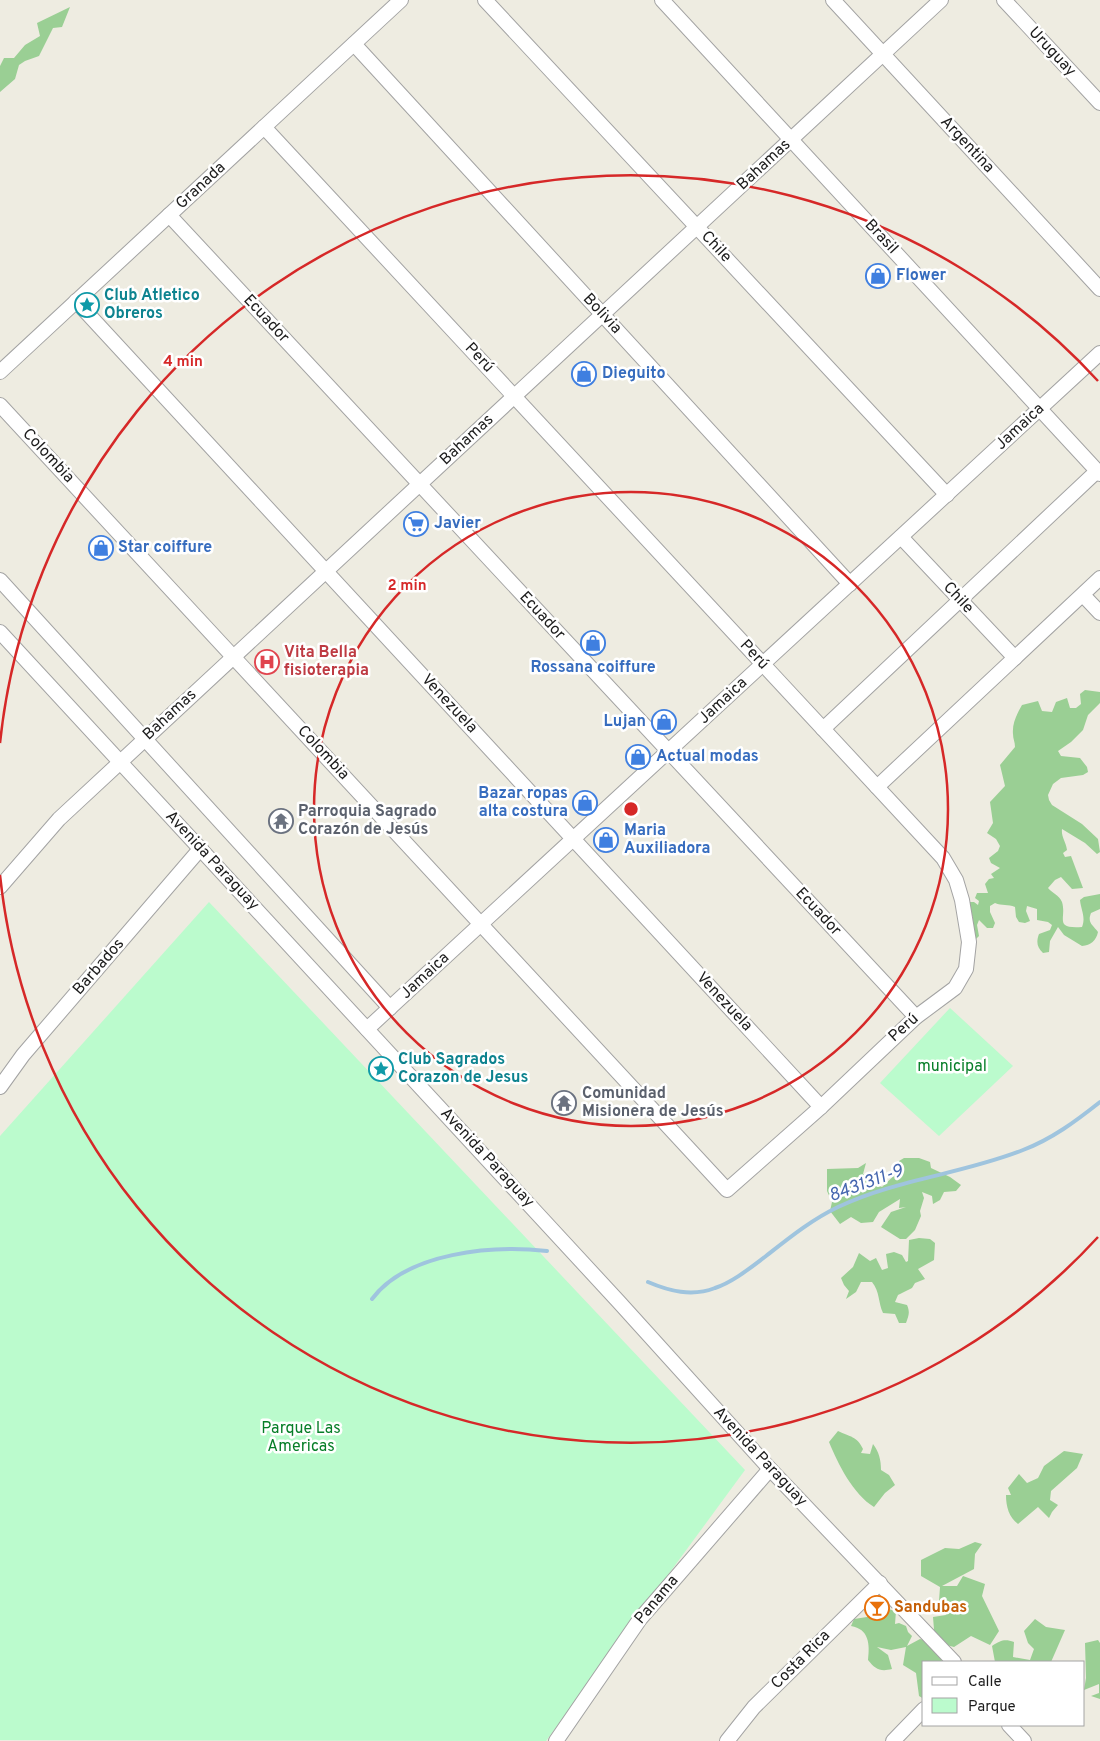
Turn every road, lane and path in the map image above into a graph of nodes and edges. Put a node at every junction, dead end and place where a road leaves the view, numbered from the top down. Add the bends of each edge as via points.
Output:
1 (401, 0) edge
2 (485, 0) edge
3 (662, 0) edge
4 (833, 0) edge
5 (941, 0) edge
6 (1004, 0) edge
7 (354, 44) junction
8 (883, 54) junction
9 (1100, 104) edge
10 (264, 127) junction
11 (791, 139) junction
12 (169, 215) junction
13 (697, 227) junction
14 (1100, 289) edge
15 (76, 301) junction
16 (603, 314) junction
17 (1100, 354) edge
18 (0, 372) edge
19 (514, 396) junction
20 (0, 405) edge
21 (1040, 409) junction
22 (1099, 472) edge
23 (420, 484) junction
24 (947, 495) junction
25 (901, 537) junction
26 (325, 571) junction
27 (1100, 578) edge
28 (0, 580) edge
29 (850, 584) junction
30 (1083, 594) junction
31 (960, 600) junction
32 (1100, 613) edge
33 (0, 632) edge
34 (233, 656) junction
35 (1015, 658) junction
36 (763, 664) junction
37 (823, 729) junction
38 (144, 739) junction
39 (668, 751) junction
40 (120, 762) junction
41 (877, 787) junction
42 (573, 839) junction
43 (201, 848) junction
44 (0, 887) edge
45 (481, 924) junction
46 (390, 1008) junction
47 (916, 1017) junction
48 (367, 1029) junction
49 (0, 1087) edge
50 (821, 1107) junction
51 (727, 1190) joint
52 (770, 1469) junction
53 (880, 1583) junction
54 (953, 1661) edge
55 (922, 1711) edge
56 (1010, 1726) edge
57 (556, 1741) edge
58 (727, 1741) edge
59 (893, 1741) edge
60 (1024, 1741) edge

1 - 7 street, Granada
2 - 13 street, Chile
3 - 11 street, Brasil
4 - 8 street, Argentina
5 - 8 street, Bahamas
6 - 9 street, Uruguay
7 - 10 street, Granada
7 - 16 street, Bolivia
8 - 11 street, Bahamas
8 - 14 street, Argentina
10 - 12 street, Granada
10 - 19 street, Perú
11 - 13 street, Bahamas
11 - 21 street, Brasil
12 - 15 street, Granada
12 - 23 street, Ecuador
13 - 16 street, Bahamas
13 - 24 street, Chile
15 - 18 street, Granada
15 - 26 street, Venezuela
16 - 19 street, Bahamas
16 - 29 street, Bolivia
17 - 21 street, Jamaica
19 - 23 street, Bahamas
19 - 36 street, Perú
20 - 34 street, Colombia
21 - 22 street, Brasil
21 - 24 street, Jamaica
22 - 31 street
23 - 26 street, Bahamas
23 - 39 street, Ecuador
24 - 25 street, Jamaica
25 - 29 street, Jamaica
25 - 31 street, Chile
26 - 34 street, Bahamas
26 - 42 street, Venezuela
27 - 30 street
28 - 38 street
29 - 36 street, Jamaica
30 - 32 street
30 - 35 street
31 - 35 street, Chile
31 - 37 street
33 - 40 street, Avenida Paraguay
34 - 38 street, Bahamas
34 - 45 street, Colombia
35 - 41 street
36 - 37 street, Perú
36 - 39 street, Jamaica
37 - 41 street, Perú
38 - 40 street, Bahamas
38 - 46 street
39 - 42 street, Jamaica
39 - 47 street, Ecuador
40 - 43 street, Avenida Paraguay
40 - 44 street, Bahamas via 59,818
41 - 47 street, Perú via 943,858 956,880 962,900 969,942 966,969 955,988
42 - 45 street, Jamaica
42 - 50 street, Venezuela
43 - 48 street, Avenida Paraguay
43 - 49 street, Barbados via 23,1055
45 - 46 street, Jamaica
45 - 51 street, Colombia
46 - 48 street, Jamaica
47 - 50 street, Perú
48 - 52 street, Avenida Paraguay
50 - 51 street, Perú
52 - 53 street, Avenida Paraguay
52 - 57 street, Panama via 640,1619
53 - 54 street, Avenida Paraguay
53 - 58 street, Costa Rica via 754,1708
55 - 59 street
56 - 60 street

